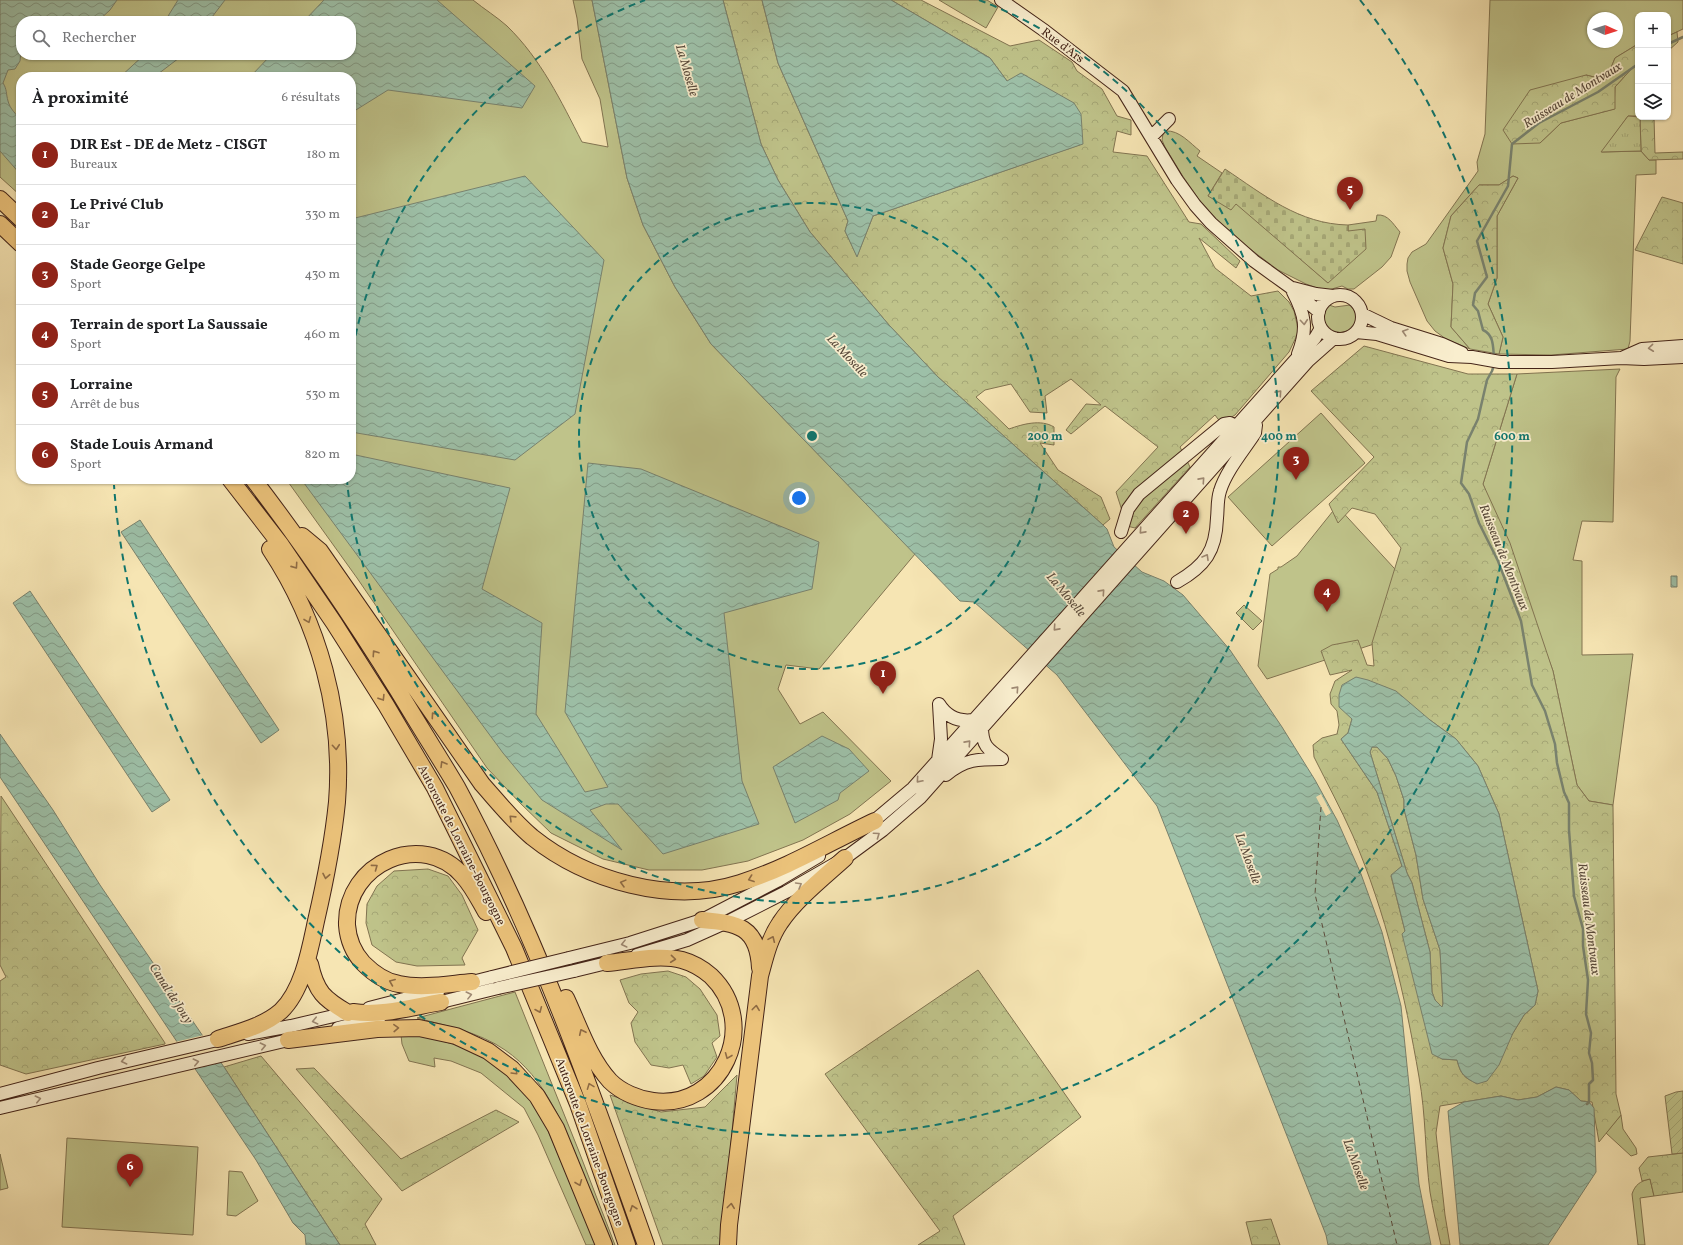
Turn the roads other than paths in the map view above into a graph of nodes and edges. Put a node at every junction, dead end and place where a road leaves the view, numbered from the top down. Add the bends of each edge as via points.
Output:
1 (1002, 0) edge
2 (1168, 119) dead end
3 (1151, 137) junction
4 (0, 199) edge
5 (16, 214) edge
6 (0, 224) edge
7 (16, 239) edge
8 (1290, 287) junction
9 (1333, 296) junction
10 (1319, 312) junction
11 (1362, 314) junction
12 (1321, 328) junction
13 (1356, 332) junction
14 (1334, 338) junction
15 (1683, 346) edge
16 (1472, 357) junction
17 (1683, 357) edge
18 (1297, 358) junction
19 (1621, 358) junction
20 (1253, 422) junction
21 (1236, 426) junction
22 (227, 484) edge
23 (234, 484) edge
24 (257, 484) edge
25 (1172, 506) junction
26 (291, 528) junction
27 (1121, 532) dead end
28 (1177, 582) dead end
29 (982, 719) junction
30 (938, 760) junction
31 (456, 787) junction
32 (920, 798) junction
33 (875, 821) junction
34 (845, 858) junction
35 (702, 920) junction
36 (727, 922) junction
37 (514, 948) junction
38 (607, 963) junction
39 (310, 964) dead end
40 (760, 976) junction
41 (472, 982) junction
42 (441, 1002) junction
43 (350, 1012) junction
44 (218, 1039) junction
45 (288, 1040) junction
46 (0, 1094) edge
47 (0, 1108) edge
48 (604, 1245) edge
49 (627, 1245) edge
50 (646, 1245) edge
51 (728, 1245) edge

1 - 3 main road, Rue d'Ars via 1123,92
2 - 3 main road
3 - 8 main road via 1186,192 1211,223 1254,261
4 - 5 highway
6 - 7 highway
8 - 9 main road
8 - 10 main road
8 -> 18 main road via 1302,310 1305,325
9 - 10 main road via 1324,303
9 - 11 main road via 1349,297 1358,304
10 - 12 main road
11 - 13 main road via 1362,321
16 -> 11 main road via 1442,344 1391,328
12 - 14 main road
12 - 18 main road
13 - 14 main road via 1350,337
13 - 16 main road via 1378,334 1449,356
20 -> 14 main road via 1308,361
15 -> 19 main road via 1642,349
16 - 19 main road via 1526,363
17 - 19 main road
18 - 21 main road
25 -> 20 main road
28 -> 20 main road via 1192,573 1208,555 1215,539 1223,482 1255,433 1256,425
21 - 25 main road
21 - 27 main road via 1224,424 1147,487 1128,509
22 -> 44 highway via 282,566 310,626 322,660 333,708 338,774 332,841 321,903 309,952 293,996 281,1011 265,1021
23 -> 37 highway, Autoroute de Lorraine-Bourgogne via 281,545 386,704 435,788
24 - 26 highway, Autoroute de Lorraine-Bourgogne
25 - 29 main road
31 -> 26 highway, Autoroute de Lorraine-Bourgogne via 381,662
33 -> 26 highway via 776,870 739,884 713,889 645,888 598,875 578,866 552,852 508,815 482,784 320,551
29 - 30 main road
29 - 30 main road via 953,718 939,704 941,739
32 -> 29 main road
29 - 32 main road via 985,746 1002,759 964,762
30 -> 33 main road via 913,788
38 -> 31 highway via 653,958 682,960 695,965 718,983 726,995 734,1024 733,1043 728,1058 713,1081 697,1093 679,1100 662,1102 646,1100 627,1093 611,1081 593,1057 507,870
50 -> 31 highway, Autoroute de Lorraine-Bourgogne via 596,1102 554,994 510,896
34 -> 32 main road
33 - 35 main road via 805,865
36 -> 34 main road
40 -> 34 highway via 779,924 795,905
35 - 36 highway
35 -> 41 main road, bridge via 630,943
36 - 38 main road via 687,940
36 - 40 highway via 744,929 752,937 760,959
41 -> 37 highway via 414,986 398,984 382,978 356,956 348,933 349,906 359,882 369,871 380,863 396,857 414,855 441,860 463,875 501,937
37 -> 49 highway, Autoroute de Lorraine-Bourgogne via 578,1104
42 -> 38 main road, bridge
39 - 43 highway via 318,989 328,1001
51 -> 40 highway
41 - 43 main road
42 - 43 highway via 368,1014
42 - 45 main road
43 -> 44 main road
44 -> 46 main road
47 -> 45 main road
45 -> 48 highway via 377,1029 419,1028 456,1036 488,1051 512,1069 537,1096 556,1128

